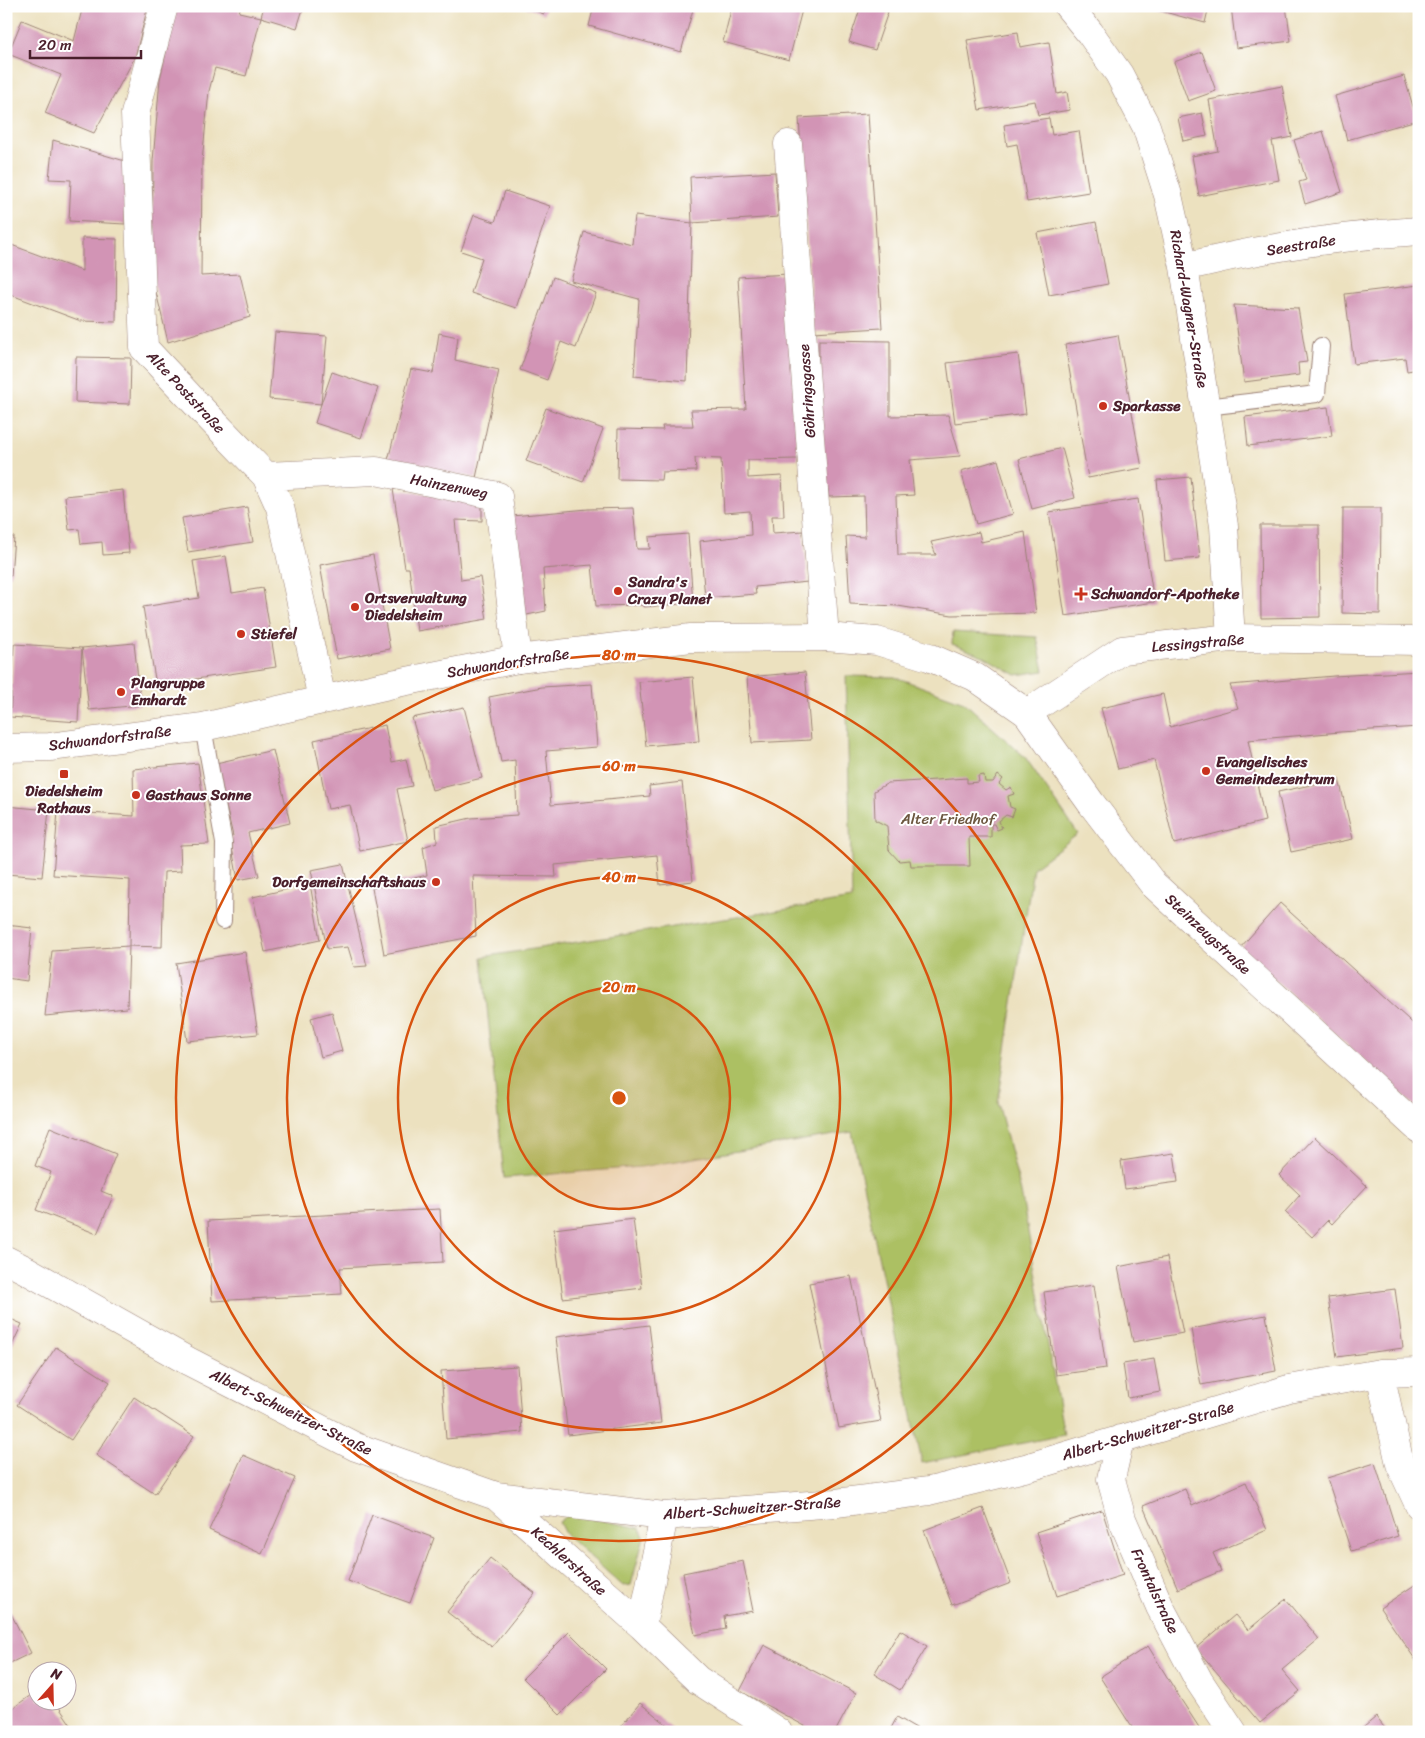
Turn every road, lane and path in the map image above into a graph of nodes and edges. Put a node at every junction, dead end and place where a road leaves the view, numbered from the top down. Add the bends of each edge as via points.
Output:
1 (164, 6) edge
2 (1068, 6) edge
3 (788, 144) dead end
4 (1419, 231) edge
5 (1184, 268) junction
6 (1321, 346) dead end
7 (1206, 407) junction
8 (266, 476) junction
9 (825, 638) junction
10 (1231, 638) junction
11 (1419, 641) edge
12 (518, 659) junction
13 (322, 699) junction
14 (1027, 713) junction
15 (202, 726) junction
16 (6, 748) edge
17 (223, 921) dead end
18 (1419, 1129) edge
19 (6, 1260) edge
20 (1419, 1372) edge
21 (1380, 1373) junction
22 (1120, 1439) junction
23 (496, 1496) junction
24 (1419, 1505) edge
25 (664, 1516) junction
26 (642, 1626) junction
27 (778, 1732) edge
28 (1233, 1732) edge

1 - 8 street, Alte Poststraße via 136,114 144,348
2 - 5 street, Richard-Wagner-Straße via 1119,74 1146,126 1168,195
3 - 9 street, Göhringsgasse
4 - 5 street, Seestraße via 1317,241
5 - 7 street, Richard-Wagner-Straße
6 - 7 lane via 1317,394
7 - 10 street, Richard-Wagner-Straße via 1224,526
8 - 12 street, Hainzenweg via 376,471 498,496
8 - 13 street, Alte Poststraße via 280,507
9 - 12 street, Schwandorfstraße via 691,638
9 - 14 street, Schwandorfstraße via 877,641 929,657 975,677
10 - 11 street, Lessingstraße
10 - 14 street, Lessingstraße via 1122,650
12 - 13 street, Schwandorfstraße
13 - 15 street, Schwandorfstraße
14 - 18 street, Steinzeugstraße via 1153,884
15 - 16 street, Schwandorfstraße via 50,747
15 - 17 lane via 224,843
19 - 23 street, Albert-Schweitzer-Straße via 188,1361 356,1447
20 - 21 street, Albert-Schweitzer-Straße
21 - 22 street, Albert-Schweitzer-Straße via 1290,1389
21 - 24 street via 1400,1464
22 - 25 street, Albert-Schweitzer-Straße via 1029,1467 929,1491 836,1503
22 - 28 street, Frontalstraße via 1111,1479 1122,1519 1160,1607 1199,1681
23 - 25 street, Albert-Schweitzer-Straße
23 - 26 street, Kechlerstraße
25 - 26 street
26 - 27 street, Kechlerstraße via 698,1680

